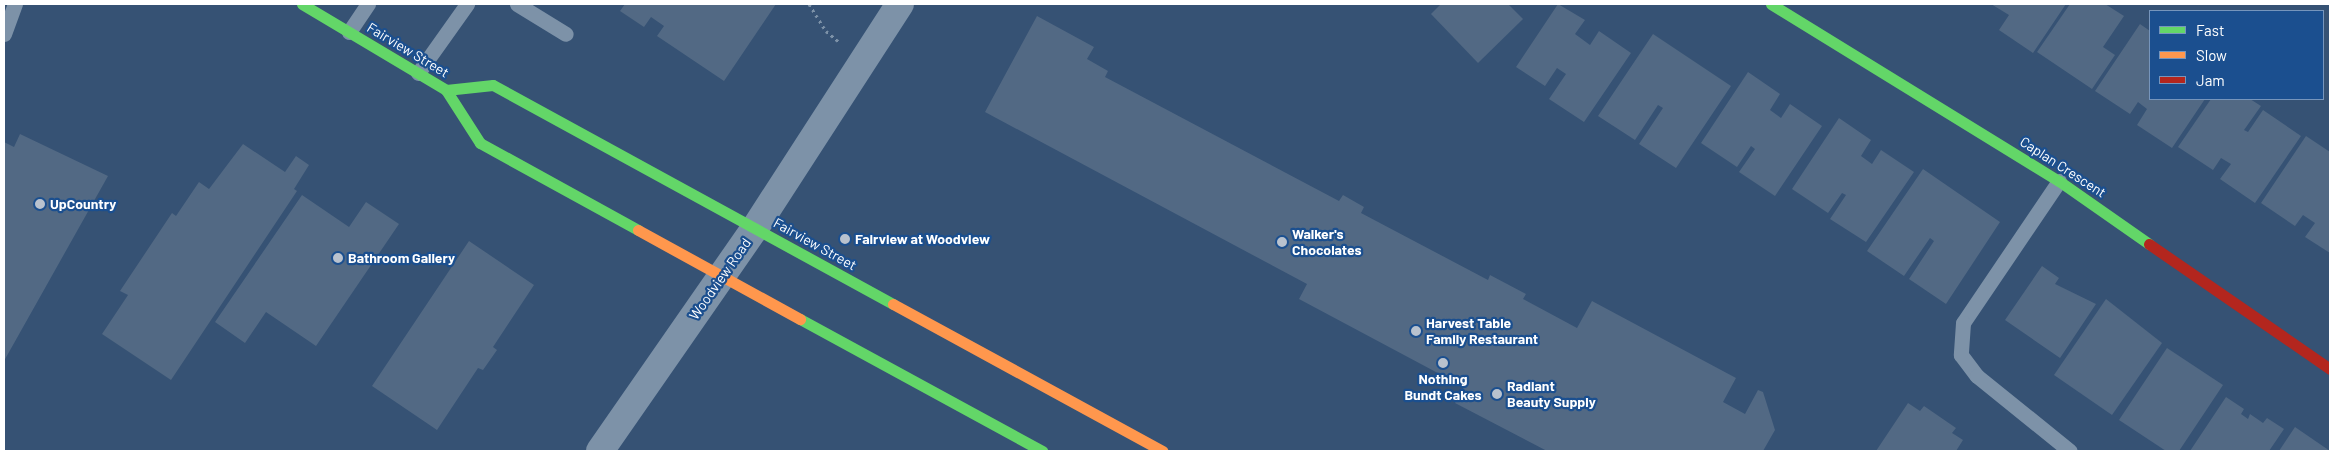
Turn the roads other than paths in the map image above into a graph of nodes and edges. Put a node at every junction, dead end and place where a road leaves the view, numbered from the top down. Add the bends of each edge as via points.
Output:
1 (16, 4) edge
2 (302, 4) edge
3 (368, 4) edge
4 (467, 4) edge
5 (517, 4) edge
6 (900, 4) edge
7 (1770, 4) edge
8 (349, 32) junction
9 (4, 34) edge
10 (566, 34) dead end
11 (418, 73) junction
12 (446, 90) junction
13 (2059, 181) junction
14 (755, 228) junction
15 (721, 278) junction
16 (2330, 370) edge
17 (600, 451) edge
18 (1042, 451) edge
19 (1163, 451) edge
20 (2070, 451) edge

1 - 9 lane
2 - 8 main road, Fairview Street
3 - 8 lane
4 - 11 lane
5 - 10 lane
6 - 14 street, Woodview Road
7 - 13 main road, Caplan Crescent
8 - 11 main road, Fairview Street
11 - 12 main road, Fairview Street
12 - 14 main road, Fairview Street via 493,85
12 - 15 main road, Fairview Street via 480,143
13 - 16 main road, Caplan Crescent
13 - 20 lane via 1964,323 1961,355 1977,376
14 - 15 street, Woodview Road
14 - 19 main road, Fairview Street
15 - 17 street, Woodview Road
15 - 18 main road, Fairview Street

